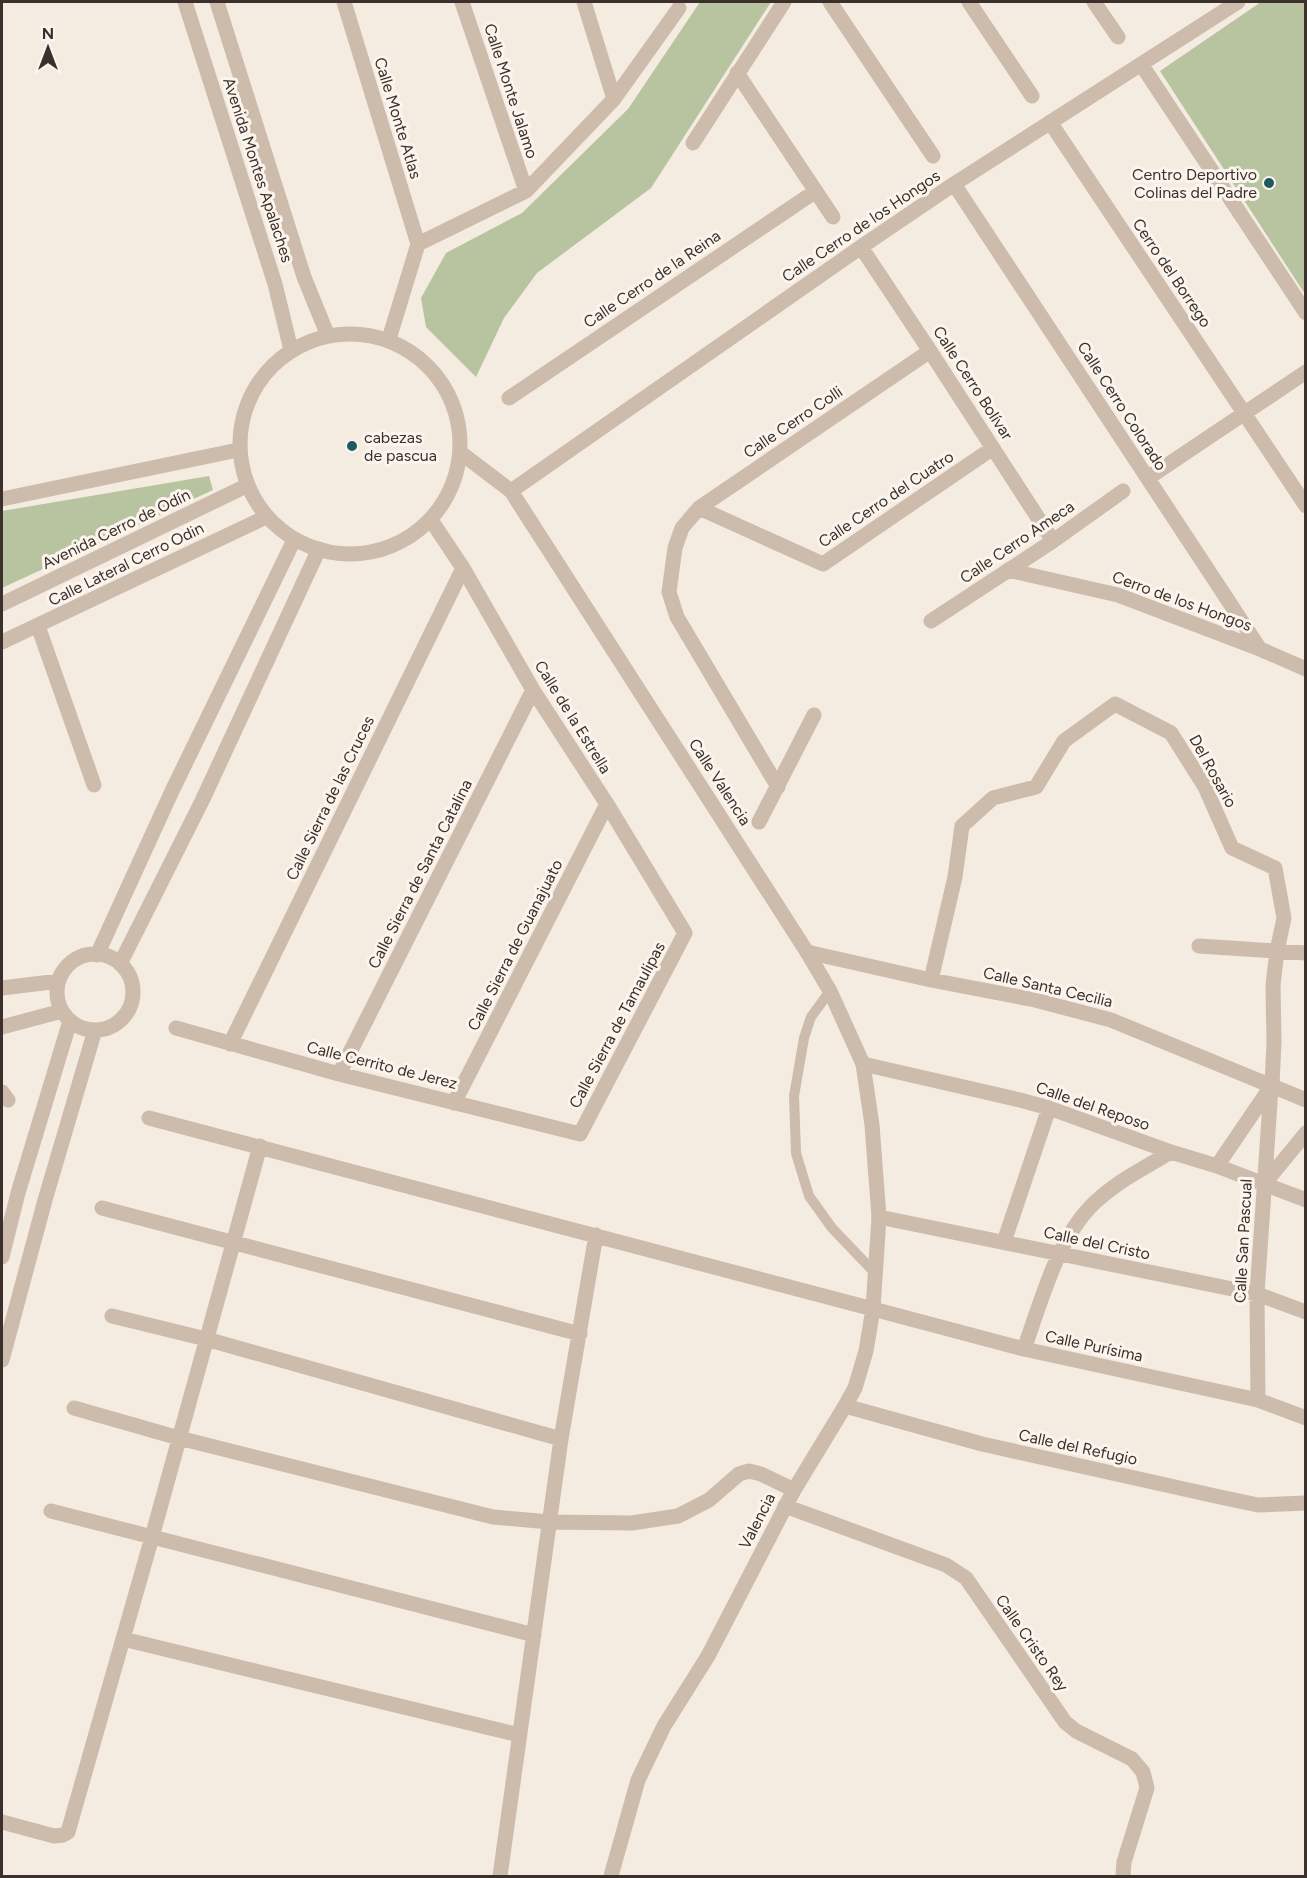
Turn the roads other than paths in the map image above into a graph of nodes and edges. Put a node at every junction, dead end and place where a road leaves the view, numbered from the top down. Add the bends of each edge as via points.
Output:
1 (185, 2) edge
2 (217, 2) edge
3 (344, 2) edge
4 (462, 2) edge
5 (584, 2) edge
6 (784, 2) edge
7 (830, 2) edge
8 (969, 2) edge
9 (1094, 2) edge
10 (1238, 2) edge
11 (680, 8) dead end
12 (1118, 37) dead end
13 (1141, 64) junction
14 (737, 73) junction
15 (1032, 96) dead end
16 (614, 99) junction
17 (1050, 122) junction
18 (693, 143) dead end
19 (933, 156) dead end
20 (954, 184) junction
21 (525, 191) junction
22 (816, 191) junction
23 (833, 217) dead end
24 (418, 244) junction
25 (861, 247) junction
26 (1305, 313) edge
27 (328, 336) junction
28 (389, 339) junction
29 (291, 350) junction
30 (930, 351) junction
31 (1305, 372) edge
32 (510, 398) dead end
33 (1244, 414) junction
34 (993, 448) junction
35 (238, 450) junction
36 (461, 453) junction
37 (1148, 478) junction
38 (246, 486) junction
39 (511, 491) junction
40 (1123, 491) dead end
41 (2, 499) edge
42 (1305, 506) edge
43 (699, 508) junction
44 (266, 517) junction
45 (431, 520) junction
46 (294, 540) junction
47 (1053, 541) junction
48 (319, 549) junction
49 (463, 568) junction
50 (1008, 570) junction
51 (2, 604) edge
52 (931, 621) dead end
53 (38, 626) junction
54 (2, 642) edge
55 (1260, 649) junction
56 (1305, 669) edge
57 (533, 690) junction
58 (814, 715) dead end
59 (94, 785) dead end
60 (778, 787) junction
61 (607, 804) junction
62 (759, 822) dead end
63 (685, 933) joint
64 (1199, 946) dead end
65 (1276, 951) junction
66 (807, 952) junction
67 (1305, 952) edge
68 (97, 955) junction
69 (120, 964) junction
70 (931, 980) junction
71 (59, 981) junction
72 (2, 988) edge
73 (830, 991) junction
74 (66, 1016) junction
75 (2, 1027) edge
76 (176, 1028) dead end
77 (95, 1030) junction
78 (230, 1044) junction
79 (863, 1064) junction
80 (339, 1074) junction
81 (1272, 1085) junction
82 (1305, 1100) edge
83 (454, 1103) junction
84 (1049, 1108) junction
85 (149, 1118) dead end
86 (1305, 1132) edge
87 (580, 1134) joint
88 (260, 1146) junction
89 (1171, 1152) junction
90 (1217, 1166) junction
91 (877, 1168) joint
92 (1264, 1184) junction
93 (1305, 1200) edge
94 (102, 1208) dead end
95 (879, 1216) junction
96 (596, 1235) junction
97 (1004, 1242) junction
98 (232, 1243) junction
99 (1059, 1253) junction
100 (2, 1257) edge
101 (875, 1273) junction
102 (1257, 1294) junction
103 (873, 1309) junction
104 (1305, 1312) edge
105 (112, 1316) dead end
106 (580, 1334) junction
107 (206, 1339) junction
108 (1024, 1349) junction
109 (2, 1360) edge
110 (1258, 1400) junction
111 (845, 1406) junction
112 (74, 1408) dead end
113 (1305, 1418) edge
114 (179, 1438) junction
115 (561, 1440) junction
116 (794, 1490) junction
117 (1305, 1503) edge
118 (785, 1506) junction
119 (51, 1511) dead end
120 (549, 1522) junction
121 (152, 1537) junction
122 (534, 1635) junction
123 (123, 1639) junction
124 (519, 1735) junction
125 (2, 1822) edge
126 (500, 1876) edge
127 (611, 1876) edge
128 (1123, 1876) edge

1 - 29 street, Avenida Montes Apalaches via 275,284
2 - 27 street, Avenida Montes Apalaches via 304,277
3 - 24 street, Calle Monte Atlas
4 - 21 street, Calle Monte Jalamo
5 - 16 street
6 - 14 street
7 - 19 street
8 - 15 street
9 - 12 street
10 - 13 street, Calle Cerro de los Hongos
11 - 16 street
13 - 17 street, Calle Cerro de los Hongos
13 - 26 street
14 - 18 street
14 - 22 street
16 - 21 street
17 - 20 street, Calle Cerro de los Hongos
17 - 33 street, Cerro del Borrego
20 - 25 street, Calle Cerro de los Hongos
20 - 37 street, Calle Cerro Colorado
21 - 24 street
22 - 23 street
22 - 32 street, Calle Cerro de la Reina
24 - 28 street
25 - 30 street, Calle Cerro Bolívar
25 - 39 street, Calle Cerro de los Hongos
27 - 28 street via 353,332
27 - 29 street
28 - 36 street via 420,357 444,384 458,418
29 - 35 street via 258,380 242,413
30 - 34 street, Calle Cerro Bolívar
30 - 43 street, Calle Cerro Colli
31 - 33 street
33 - 37 street
33 - 42 street, Cerro del Borrego
34 - 43 street, Calle Cerro del Cuatro via 823,564
34 - 47 street, Calle Cerro Bolívar
35 - 38 street
35 - 41 street, Avenida Cerro de Odín
36 - 39 street, Calle Valencia
36 - 45 street via 451,489
37 - 55 street, Calle Cerro Colorado
38 - 44 street
38 - 51 street, Avenida Cerro de Odín
39 - 66 street, Calle Valencia
40 - 47 street, Calle Cerro Ameca
43 - 60 street, Calle Cerro Colli via 682,528 669,592 677,617
44 - 46 street
44 - 53 street, Calle Lateral Cerro Odin
45 - 48 street via 402,542 366,554
45 - 49 street, Calle de la Estrella
46 - 48 street
46 - 68 street
47 - 50 street, Calle Cerro Ameca
48 - 69 street
49 - 57 street, Calle de la Estrella
49 - 78 street, Calle Sierra de las Cruces
50 - 52 street, Calle Cerro Ameca
50 - 55 street, Cerro de los Hongos via 1118,595
53 - 54 street, Calle Lateral Cerro Odin
53 - 59 street
55 - 56 street, Cerro de los Hongos
57 - 61 street, Calle de la Estrella
57 - 80 street, Calle Sierra de Santa Catalina
58 - 60 street
60 - 62 street
61 - 63 street, Calle de la Estrella
61 - 83 street, Calle Sierra de Guanajuato
63 - 87 street, Calle Sierra de Tamaulipas
64 - 65 street
65 - 67 street
65 - 70 street, Del Rosario via 1284,918 1275,868 1232,848 1205,786 1171,733 1115,704 1064,741 1036,786 993,798 962,826 955,877
65 - 81 street, Del Rosario
66 - 70 street, Calle Santa Cecilia
66 - 73 street, Calle Valencia
68 - 69 street
68 - 71 street via 78,959
69 - 77 street via 131,978 134,996 127,1014 113,1026
70 - 81 street, Calle Santa Cecilia via 1035,1000 1111,1020
71 - 72 street
71 - 74 street via 57,991
73 - 79 street, Calle Valencia
73 - 101 lane via 811,1017 804,1038 794,1096 796,1153 809,1196 832,1228
74 - 75 street
74 - 77 street via 86,1029
74 - 100 street
76 - 78 street, Calle Cerrito de Jerez
77 - 109 street
78 - 80 street, Calle Cerrito de Jerez
79 - 84 street, Calle del Reposo
79 - 91 street, Calle Valencia
80 - 83 street, Calle Cerrito de Jerez
81 - 82 street, Calle Santa Cecilia
81 - 90 street
81 - 92 street, Calle San Pascual
83 - 87 street, Calle Cerrito de Jerez
84 - 89 street, Calle del Reposo
84 - 97 street
85 - 88 street, Calle Purísima
86 - 92 street
88 - 96 street, Calle Purísima
88 - 98 street
89 - 90 street, Calle del Reposo
89 - 99 street via 1099,1198 1081,1217
90 - 92 street, Calle del Reposo
91 - 95 street, Valencia
92 - 93 street, Calle del Reposo
92 - 102 street, Calle San Pascual
94 - 98 street
95 - 97 street, Calle del Cristo
95 - 101 street, Valencia
96 - 103 street, Calle Purísima
96 - 106 street
97 - 99 street, Calle del Cristo
98 - 106 street
98 - 107 street
99 - 102 street, Calle del Cristo
99 - 108 street
101 - 103 street, Valencia
102 - 104 street, Calle del Cristo
102 - 110 street, Calle San Pascual
103 - 108 street, Calle Purísima
103 - 111 street, Valencia via 866,1351
105 - 107 street
106 - 115 street
107 - 114 street
107 - 115 street
108 - 110 street, Calle Purísima
110 - 113 street, Calle Purísima
111 - 116 street, Valencia
111 - 117 street, Calle del Refugio via 982,1444 1220,1497 1258,1505
112 - 114 street
114 - 120 street via 494,1517
114 - 121 street
115 - 120 street
116 - 118 street, Valencia
116 - 120 street via 749,1471 739,1474 710,1500 678,1516 632,1523
118 - 127 street, Valencia via 708,1656 664,1726 638,1780
118 - 128 street, Calle Cristo Rey via 946,1565 966,1578 1065,1722 1132,1759 1143,1772 1148,1788
119 - 121 street
120 - 122 street
121 - 122 street
121 - 123 street
122 - 124 street
123 - 124 street
123 - 125 street via 68,1832 54,1836
124 - 126 street

